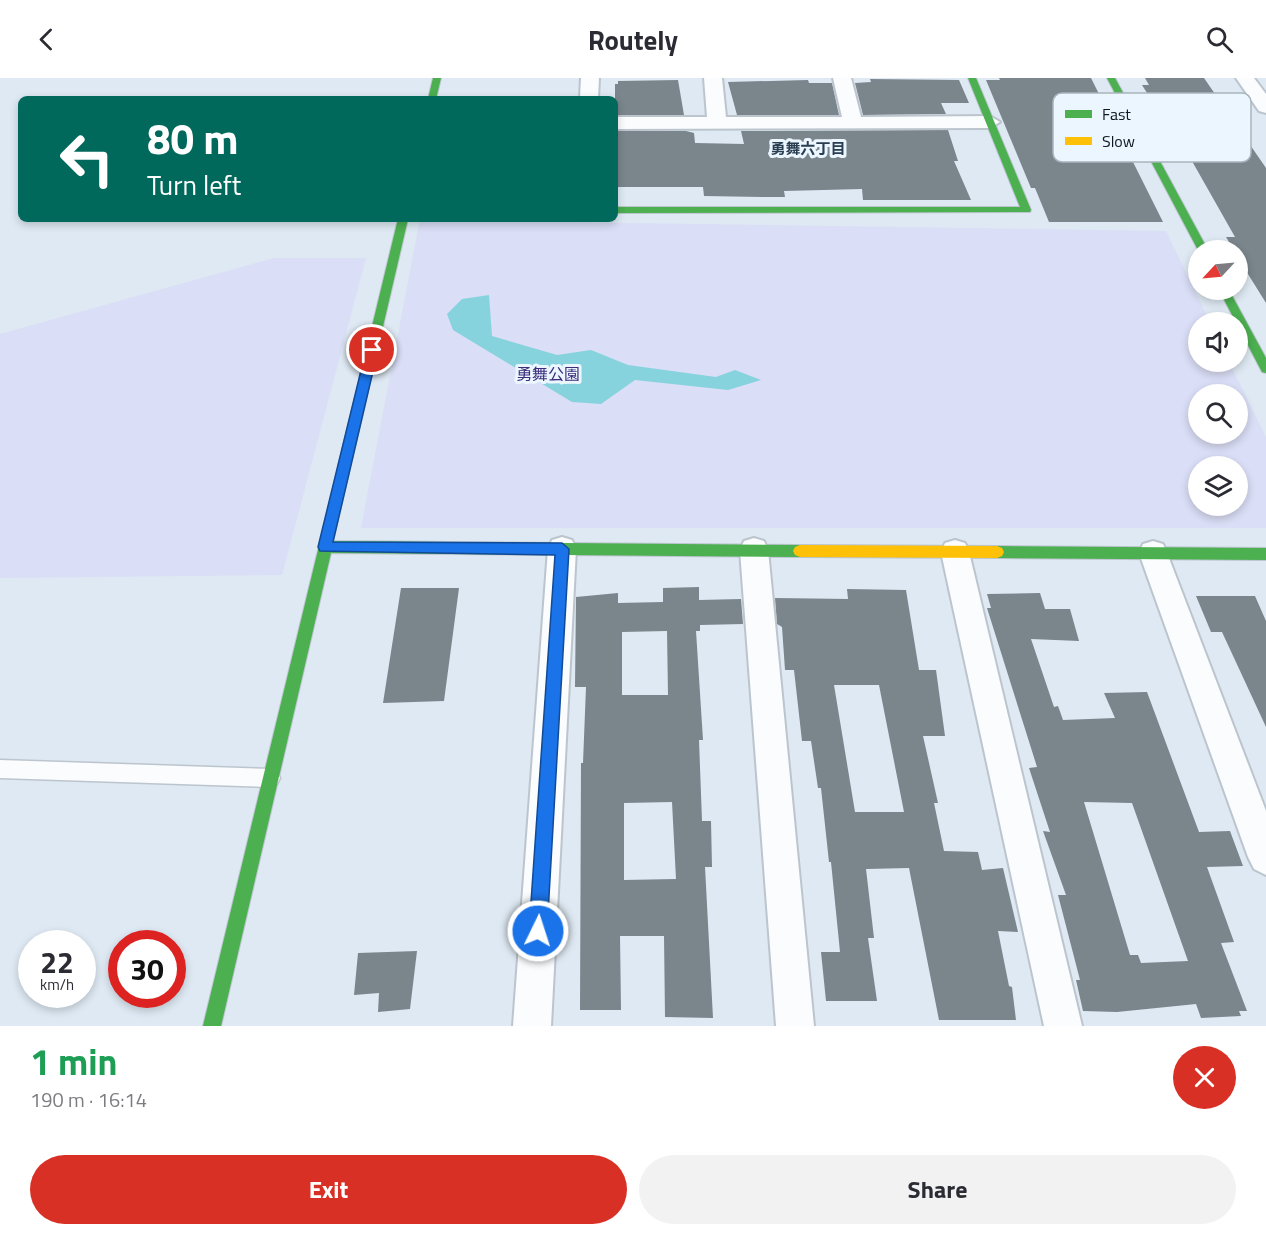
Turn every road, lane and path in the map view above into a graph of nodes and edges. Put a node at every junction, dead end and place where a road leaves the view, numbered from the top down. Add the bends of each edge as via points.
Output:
1 (437, 78) edge
2 (590, 78) edge
3 (713, 78) edge
4 (842, 78) edge
5 (972, 78) edge
6 (1111, 78) edge
7 (1245, 78) edge
8 (1119, 93) edge
9 (433, 96) edge
10 (589, 96) edge
11 (1266, 107) edge
12 (717, 122) junction
13 (853, 122) junction
14 (990, 122) junction
15 (618, 123) edge
16 (1156, 162) edge
17 (618, 210) edge
18 (402, 222) edge
19 (1198, 240) edge
20 (1229, 300) edge
21 (1266, 369) edge
22 (325, 547) junction
23 (562, 549) junction
24 (754, 550) junction
25 (955, 552) junction
26 (1153, 553) junction
27 (1266, 554) edge
28 (0, 770) edge
29 (271, 778) junction
30 (1266, 857) edge
31 (212, 1026) edge
32 (532, 1026) edge
33 (795, 1026) edge
34 (1063, 1026) edge

1 - 9 street
2 - 10 street
3 - 12 street
4 - 13 street
5 - 14 street
6 - 8 street
7 - 11 street
12 - 13 street
12 - 15 street
13 - 14 street
14 - 17 street via 1026,210
16 - 19 street
18 - 22 street
20 - 21 street
22 - 23 street
22 - 29 street
23 - 24 street
23 - 32 street
24 - 25 street
24 - 33 street
25 - 26 street
25 - 34 street
26 - 27 street
26 - 30 street
28 - 29 lane
29 - 31 street

